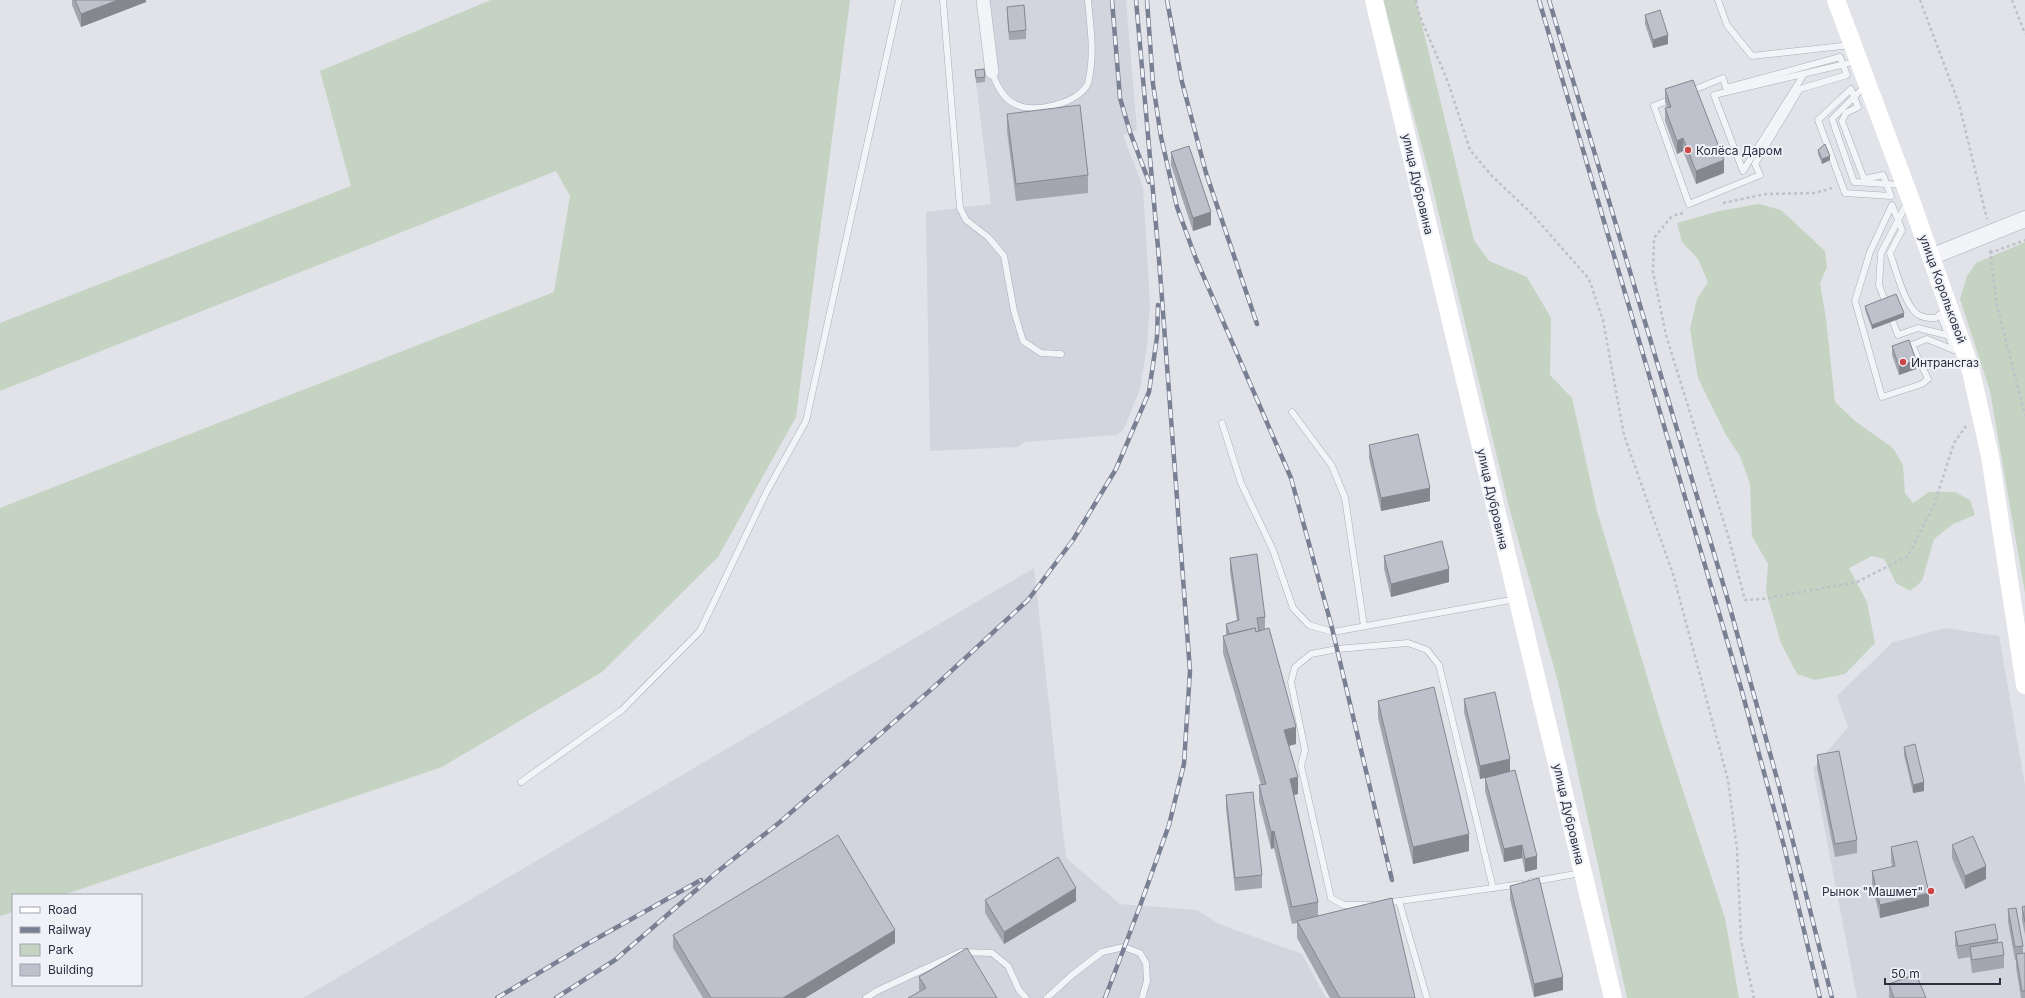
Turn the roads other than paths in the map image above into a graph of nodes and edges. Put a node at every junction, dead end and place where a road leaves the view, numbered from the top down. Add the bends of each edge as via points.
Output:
1 (899, 0) edge
2 (943, 0) edge
3 (983, 0) edge
4 (1088, 0) edge
5 (1374, 0) edge
6 (1718, 0) edge
7 (1836, 0) edge
8 (1852, 56) junction
9 (992, 72) joint
10 (1804, 74) junction
11 (1867, 84) junction
12 (1854, 97) junction
13 (1886, 184) junction
14 (1907, 191) junction
15 (2025, 219) edge
16 (1898, 220) junction
17 (1931, 257) junction
18 (1955, 338) junction
19 (1061, 354) dead end
20 (1292, 412) dead end
21 (1222, 423) dead end
22 (1517, 599) junction
23 (1364, 626) junction
24 (2025, 685) edge
25 (521, 782) dead end
26 (1583, 872) junction
27 (1493, 888) junction
28 (1399, 901) junction
29 (866, 998) edge
30 (1026, 998) edge
31 (1047, 998) edge
32 (1142, 998) edge
33 (1427, 998) edge
34 (1613, 998) edge

1 - 25 lane via 806,421 767,491 700,632 622,710
2 - 19 lane via 960,208 966,220 988,236 1004,256 1014,311 1023,341 1041,353
3 - 9 street
4 - 9 lane via 1093,54 1088,85 1072,100 1049,107 1030,108 1016,105 998,88
5 - 22 main road, улица Дубровина
6 - 8 lane via 1727,25 1752,56
7 - 8 main road, улица Корольковой
8 - 8 lane via 1726,88 1723,78 1654,106 1688,204 1760,175 1755,164 1800,89 1847,75
8 - 10 lane
8 - 11 main road, улица Корольковой
10 - 10 lane via 1714,95 1743,171 1747,164
11 - 12 lane
11 - 14 main road, улица Корольковой
12 - 13 lane via 1858,107 1846,113 1842,121 1864,179 1883,175
12 - 13 lane via 1832,119 1854,182
12 - 13 lane via 1851,89 1818,120 1845,193 1891,196
13 - 14 lane
14 - 16 lane
14 - 17 main road, улица Корольковой
15 - 17 street
16 - 18 lane via 1902,230 1890,253 1910,304 1924,317 1936,318 1940,314
16 - 18 lane via 1881,253 1879,285 1898,335 1918,328
16 - 18 lane via 1892,205 1870,252 1855,301 1882,397 1922,384 1928,379 1912,345 1927,339 1954,350
17 - 18 main road, улица Корольковой
18 - 24 main road, улица Корольковой via 1970,366 1990,456
20 - 23 lane via 1332,466 1345,498
21 - 23 lane via 1241,483 1273,550 1293,608 1309,625 1333,632
22 - 23 lane
22 - 26 main road, улица Дубровина
26 - 27 lane
26 - 34 main road, улица Дубровина
27 - 28 lane
27 - 28 lane via 1439,664 1427,650 1408,643 1337,649 1311,654 1295,667 1291,682 1305,750 1301,766 1331,898 1344,905
28 - 33 lane
29 - 30 lane via 961,952 992,953 1008,966 1019,990
31 - 32 lane via 1102,952 1124,947 1140,953 1146,963 1147,981

